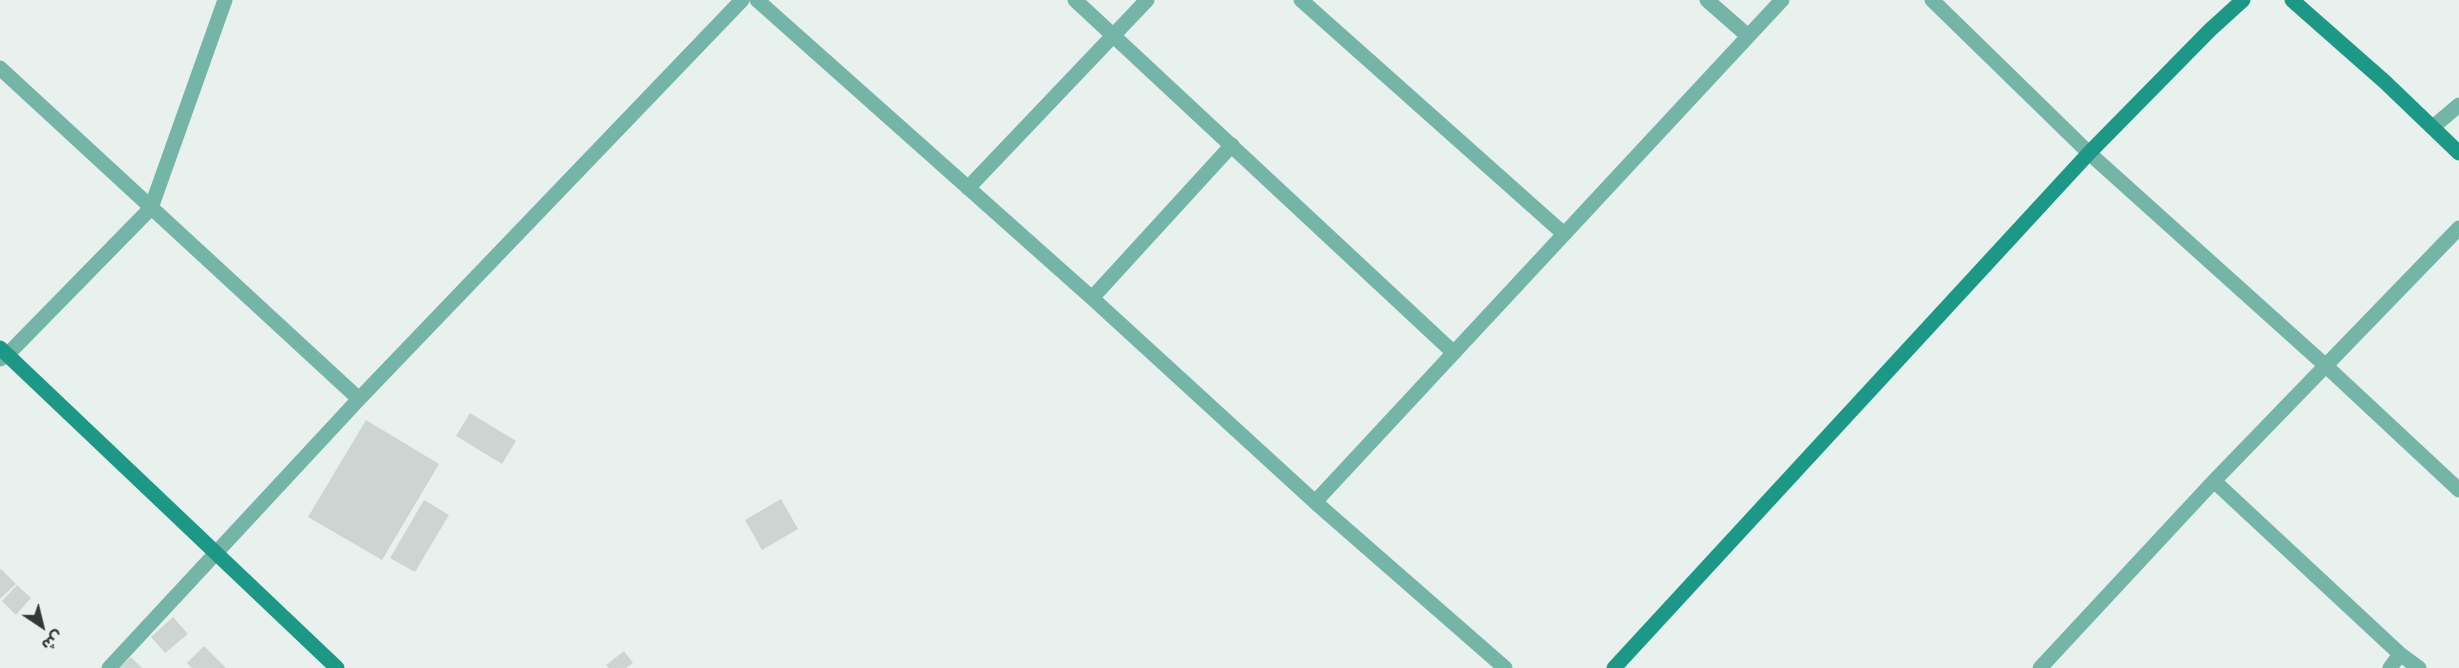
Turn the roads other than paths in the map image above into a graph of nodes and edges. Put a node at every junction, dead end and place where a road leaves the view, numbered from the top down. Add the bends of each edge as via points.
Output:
1 (225, 0) edge
2 (742, 0) edge
3 (758, 0) edge
4 (1075, 0) edge
5 (1147, 0) edge
6 (1301, 0) edge
7 (1707, 0) edge
8 (1782, 0) edge
9 (1932, 0) edge
10 (2243, 0) edge
11 (2292, 0) edge
12 (1113, 36) junction
13 (1748, 36) junction
14 (0, 68) edge
15 (2459, 105) edge
16 (2433, 127) junction
17 (1232, 145) junction
18 (2089, 153) junction
19 (2459, 153) edge
20 (968, 188) junction
21 (151, 208) junction
22 (2459, 228) edge
23 (1564, 234) junction
24 (1092, 298) junction
25 (1454, 353) junction
26 (2, 354) edge
27 (2326, 366) junction
28 (359, 399) junction
29 (2214, 481) junction
30 (2459, 490) edge
31 (1315, 502) junction
32 (216, 553) junction
33 (2400, 654) junction
34 (109, 668) edge
35 (337, 668) edge
36 (1505, 668) edge
37 (1614, 668) edge
38 (2040, 668) edge
39 (2390, 668) edge
40 (2419, 668) edge

1 - 21 street
2 - 28 street
3 - 20 street
4 - 12 street
5 - 12 street
6 - 23 street
7 - 13 street
8 - 13 street
9 - 18 street
10 - 18 main road
11 - 16 main road
12 - 17 street
12 - 20 street
13 - 23 street
14 - 21 street
15 - 16 street
16 - 19 main road
17 - 24 street
17 - 25 street
18 - 27 street
18 - 37 main road
20 - 24 street
21 - 26 street
21 - 28 street
22 - 27 street
23 - 25 street
24 - 31 street
25 - 31 street
26 - 32 main road
27 - 29 street
27 - 30 street
28 - 32 street
29 - 33 street
29 - 38 street
31 - 36 street
32 - 34 street
32 - 35 main road
33 - 39 street
33 - 40 street

